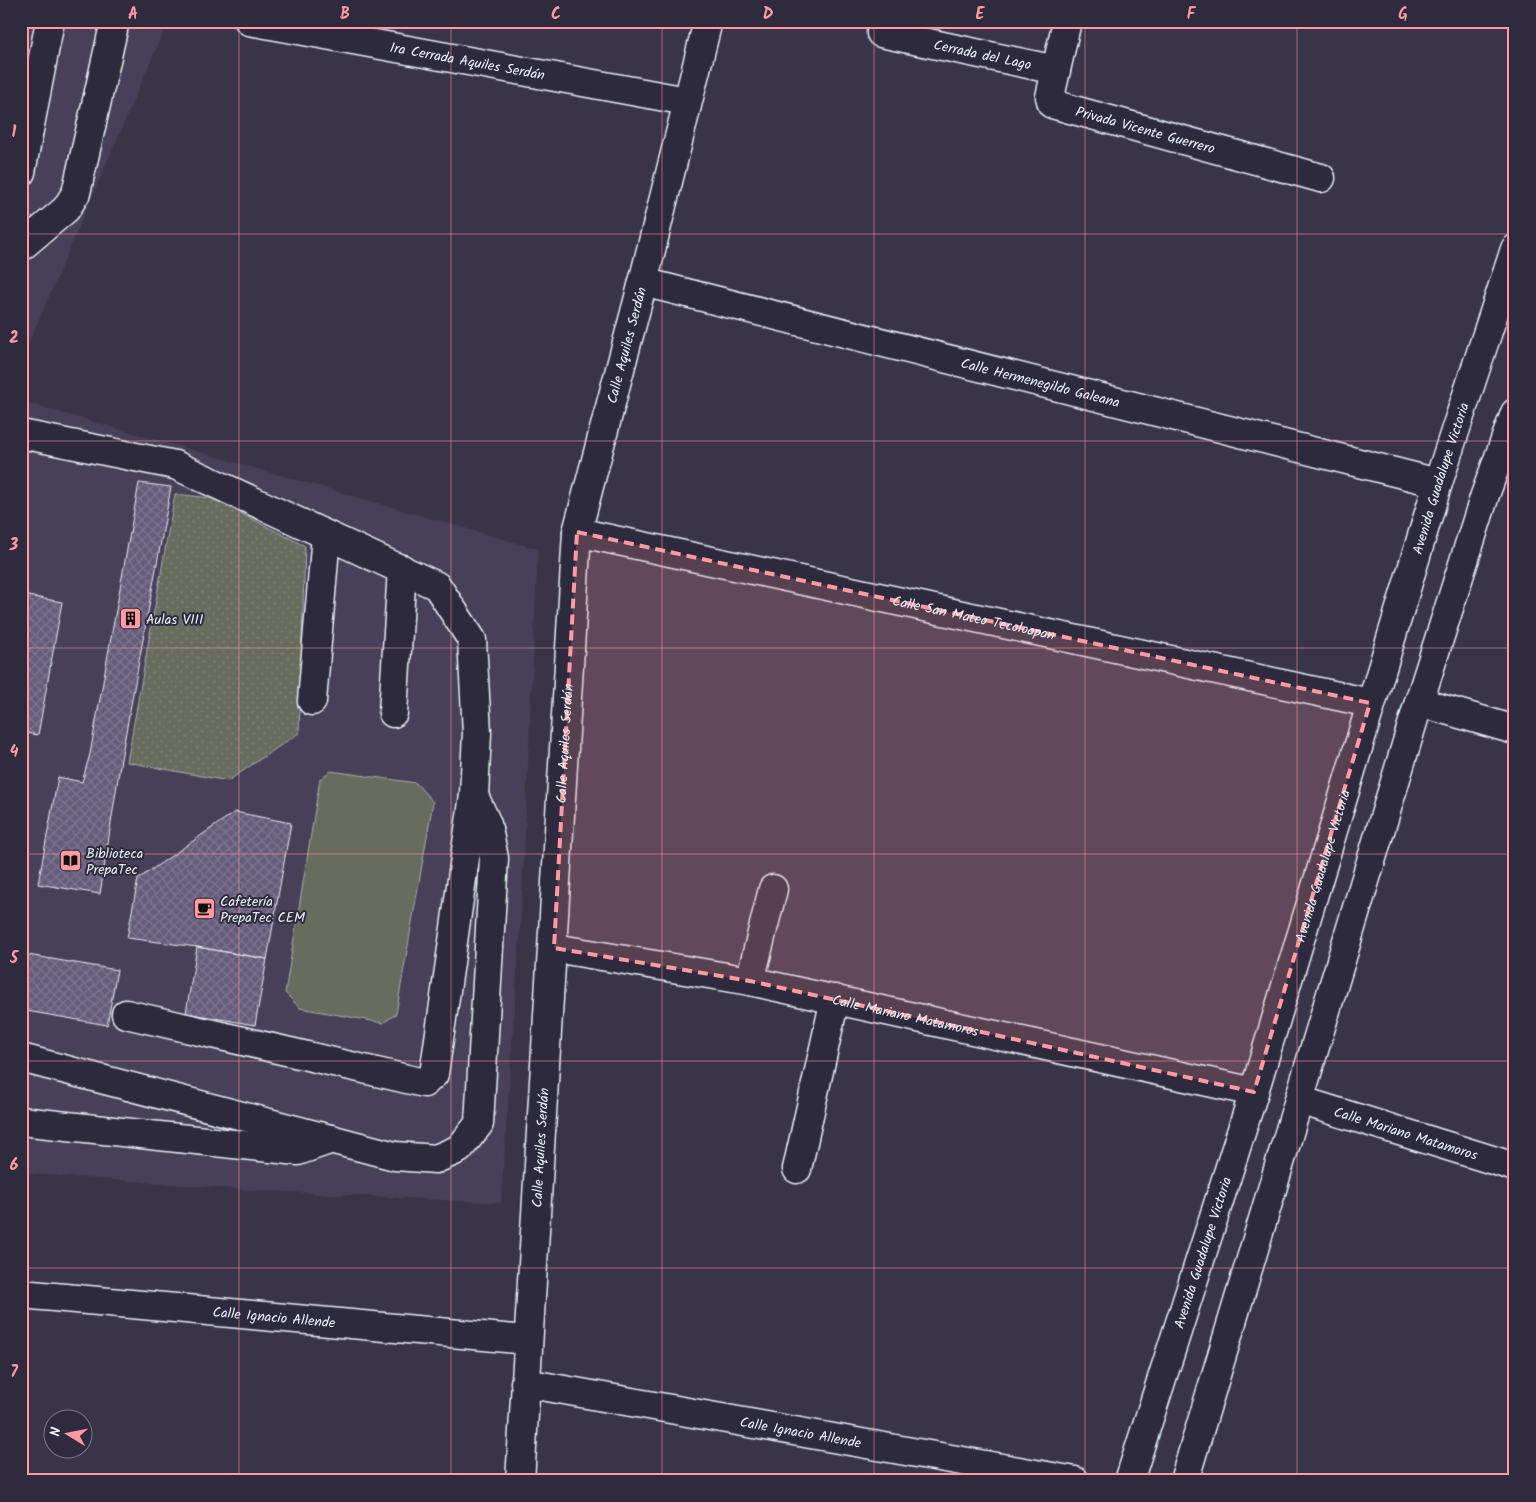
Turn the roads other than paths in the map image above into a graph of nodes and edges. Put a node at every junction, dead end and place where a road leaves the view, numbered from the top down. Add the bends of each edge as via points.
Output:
1 (50, 21) edge
2 (115, 21) edge
3 (249, 21) edge
4 (708, 21) edge
5 (1068, 21) edge
6 (880, 33) dead end
7 (1056, 70) junction
8 (687, 101) junction
9 (21, 172) edge
10 (1321, 178) dead end
11 (21, 247) edge
12 (1515, 249) edge
13 (643, 282) junction
14 (1515, 413) edge
15 (21, 434) edge
16 (1438, 483) junction
17 (577, 532) junction
18 (326, 535) junction
19 (402, 569) junction
20 (312, 701) dead end
21 (1419, 702) junction
22 (1370, 703) junction
23 (393, 713) dead end
24 (1515, 730) edge
25 (474, 795) junction
26 (773, 889) dead end
27 (554, 948) junction
28 (750, 981) junction
29 (835, 999) junction
30 (126, 1014) dead end
31 (21, 1058) edge
32 (1254, 1092) junction
33 (1299, 1100) junction
34 (21, 1121) edge
35 (332, 1139) junction
36 (1515, 1167) edge
37 (796, 1169) dead end
38 (21, 1294) edge
39 (527, 1340) junction
40 (526, 1383) junction
41 (520, 1481) edge
42 (1075, 1481) edge
43 (1129, 1481) edge
44 (1184, 1481) edge

1 - 9 street
2 - 11 street via 76,193 66,209
3 - 8 street, 1ra Cerrada Aquiles Serdán
4 - 8 street, Calle Aquiles Serdán
5 - 7 street, Privada Vicente Guerrero
6 - 7 street, Cerrada del Lago
7 - 10 street, Privada Vicente Guerrero via 1050,96 1052,104 1057,107
8 - 13 street, Calle Aquiles Serdán
12 - 16 street, Avenida Guadalupe Victoria
13 - 16 street, Calle Hermenegildo Galeana
13 - 17 street, Calle Aquiles Serdán
14 - 21 street via 1485,495
15 - 18 street via 175,465
16 - 22 street, Avenida Guadalupe Victoria
17 - 22 street, Calle San Mateo Tecoloapan
17 - 27 street, Calle Aquiles Serdán
18 - 19 street
18 - 20 street
19 - 23 street
19 - 25 street via 437,586 472,640 477,732
21 - 24 street
21 - 33 street
22 - 32 street, Avenida Guadalupe Victoria
25 - 30 street via 434,1074 424,1084
25 - 35 street via 487,824 494,858 479,1124 459,1148 436,1159 395,1156
26 - 28 street
27 - 28 street, Calle Mariano Matamoros
27 - 39 street, Calle Aquiles Serdán
28 - 29 street, Calle Mariano Matamoros
29 - 32 street, Calle Mariano Matamoros
29 - 37 street
31 - 35 street
32 - 43 street, Avenida Guadalupe Victoria
33 - 36 street, Calle Mariano Matamoros
33 - 44 street
34 - 35 street via 298,1151
38 - 39 street, Calle Ignacio Allende
39 - 40 street, Calle Aquiles Serdán
40 - 41 street, Calle Aquiles Serdán
40 - 42 street, Calle Ignacio Allende

